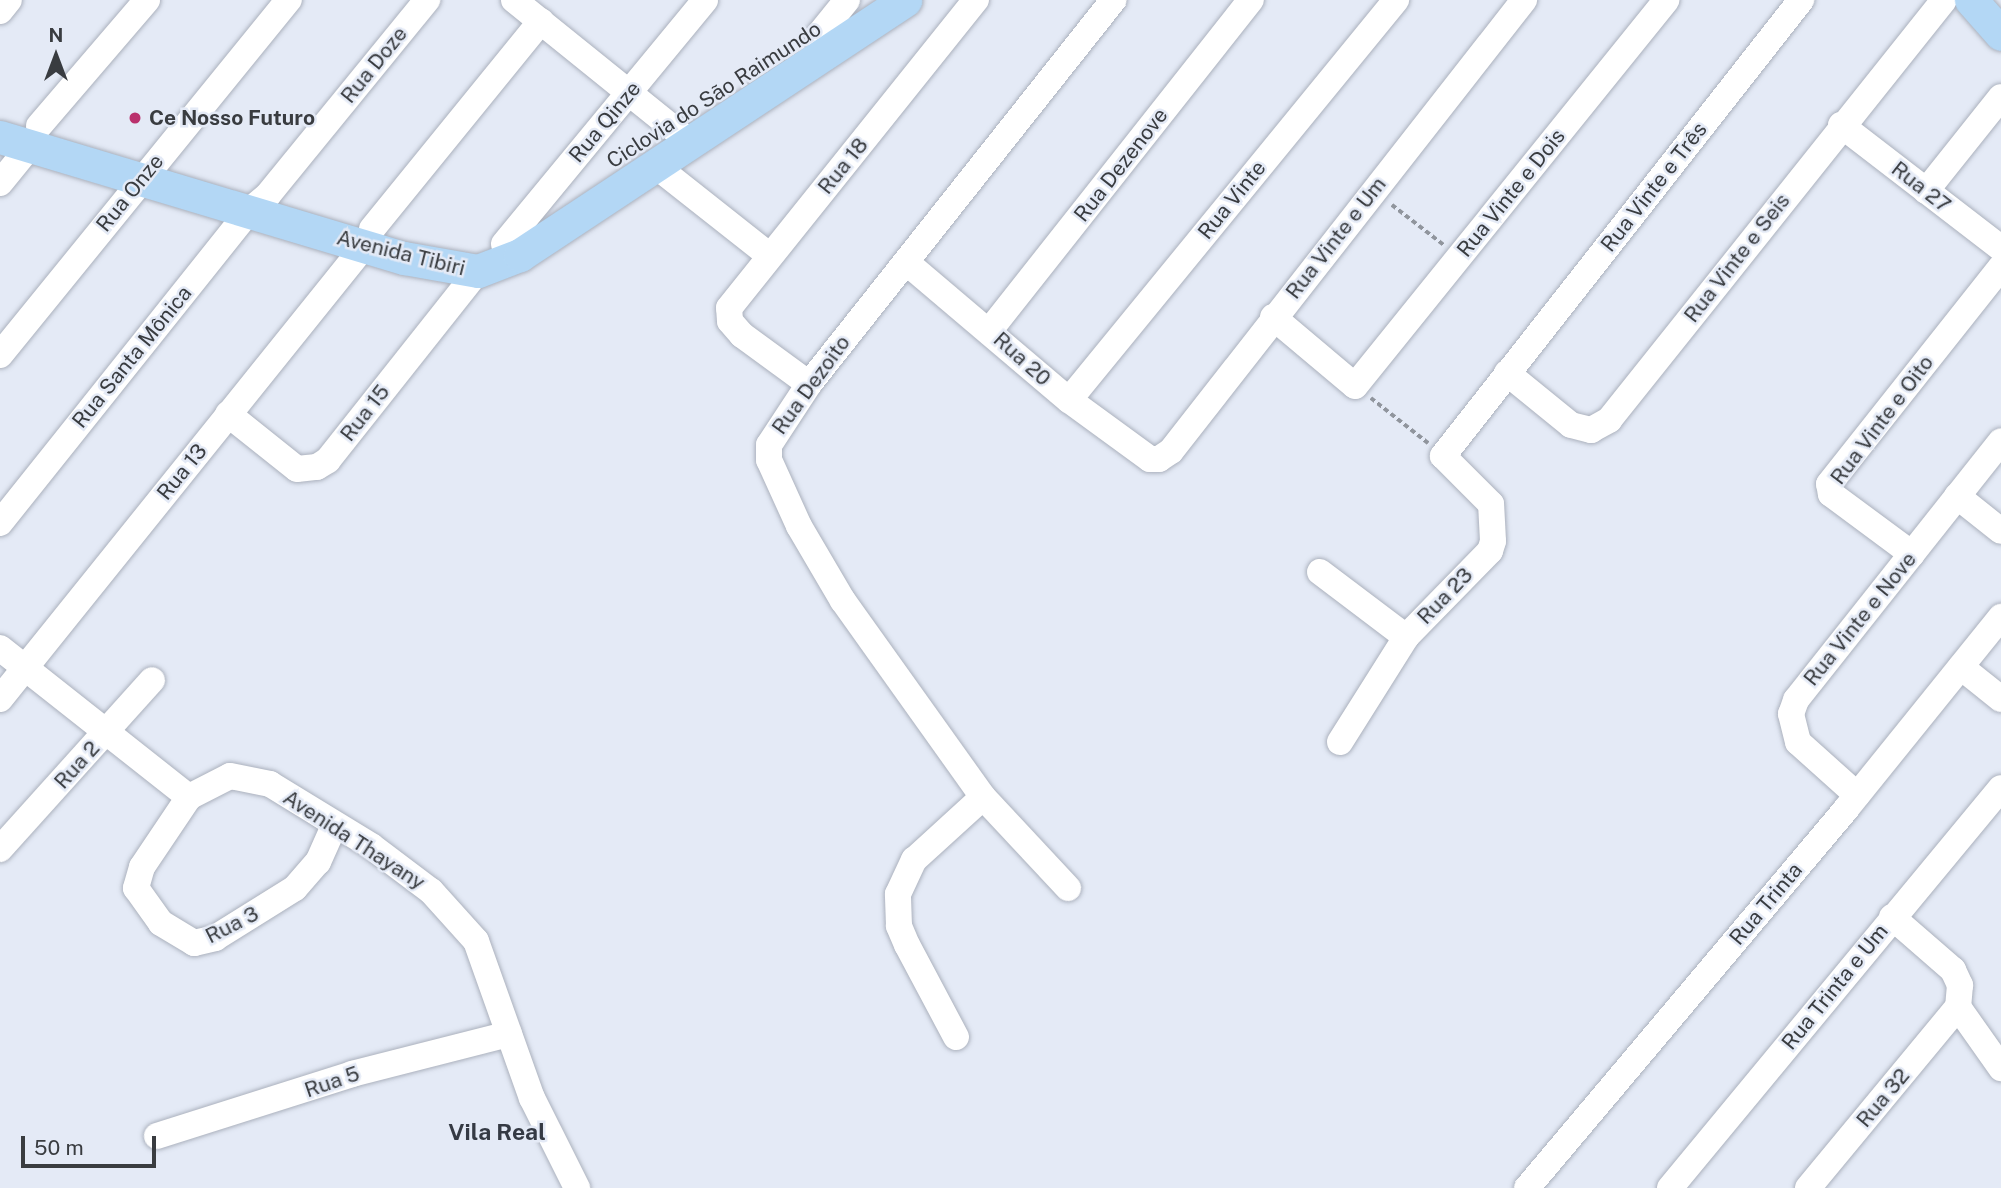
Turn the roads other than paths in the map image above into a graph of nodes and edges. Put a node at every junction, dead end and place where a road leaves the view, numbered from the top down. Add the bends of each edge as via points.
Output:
1 (9, 0) edge
2 (147, 0) edge
3 (289, 0) edge
4 (427, 0) edge
5 (514, 0) edge
6 (705, 0) edge
7 (847, 0) edge
8 (873, 0) edge
9 (905, 0) edge
10 (976, 0) edge
11 (1113, 0) edge
12 (1251, 0) edge
13 (1396, 0) edge
14 (1524, 0) edge
15 (1667, 0) edge
16 (1801, 0) edge
17 (1944, 0) edge
18 (1971, 0) edge
19 (0, 11) edge
20 (541, 22) junction
21 (2001, 34) edge
22 (818, 36) junction
23 (629, 93) junction
24 (2001, 97) edge
25 (0, 116) edge
26 (1841, 125) junction
27 (24, 136) edge
28 (683, 137) junction
29 (656, 166) junction
30 (149, 170) junction
31 (0, 183) edge
32 (1926, 191) junction
33 (258, 203) junction
34 (369, 237) junction
35 (504, 244) junction
36 (2001, 248) edge
37 (771, 256) junction
38 (906, 262) junction
39 (2001, 267) edge
40 (478, 271) junction
41 (1273, 317) junction
42 (990, 330) junction
43 (0, 355) edge
44 (1507, 373) junction
45 (809, 384) junction
46 (1069, 400) junction
47 (228, 414) junction
48 (2001, 441) edge
49 (1141, 453) joint
50 (1957, 496) junction
51 (0, 523) edge
52 (2001, 531) edge
53 (1912, 554) junction
54 (1320, 572) dead end
55 (2001, 617) edge
56 (1406, 637) junction
57 (0, 648) edge
58 (1961, 667) junction
59 (25, 669) junction
60 (152, 681) dead end
61 (0, 699) edge
62 (2001, 699) edge
63 (106, 733) junction
64 (1340, 741) dead end
65 (2001, 788) edge
66 (1857, 795) junction
67 (189, 797) junction
68 (983, 797) junction
69 (334, 826) junction
70 (0, 849) edge
71 (1068, 888) dead end
72 (1892, 918) junction
73 (1958, 1007) junction
74 (509, 1034) junction
75 (956, 1037) dead end
76 (2001, 1069) edge
77 (157, 1136) dead end
78 (577, 1188) edge
79 (1527, 1188) edge
80 (1670, 1188) edge
81 (1808, 1188) edge

1 - 19 street
2 - 27 street
3 - 30 street, Rua Onze
4 - 33 street, Rua Doze
5 - 20 street
6 - 23 street, Rua Qinze
7 - 22 street
8 - 22 main road, Avenida Tibiri
9 - 28 main road, Avenida Tibiri
10 - 37 street, Rua 18
11 - 38 street, Rua Dezoito
12 - 42 street, Rua Dezenove
13 - 46 street, Rua Vinte
14 - 41 street, Rua Vinte e Um
15 - 41 street, Rua Vinte e Dois via 1355,386
16 - 44 street, Rua Vinte e Três
17 - 26 street, Rua Vinte e Seis
18 - 21 main road
20 - 23 street
20 - 34 street, Rua 13
22 - 28 main road, Avenida Tibiri
23 - 28 street
23 - 35 street, Rua Qinze
24 - 32 street
25 - 27 main road, Avenida Tibiri
26 - 32 street, Rua 27
26 - 44 street, Rua Vinte e Seis via 1609,420 1591,430 1571,425
27 - 30 main road, Avenida Tibiri
27 - 31 street
28 - 29 main road, Avenida Tibiri
28 - 35 main road, Avenida Tibiri
29 - 37 street
29 - 40 main road, Avenida Tibiri via 520,255
30 - 33 main road, Avenida Tibiri
30 - 43 street, Rua Onze
32 - 36 street, Rua 27
33 - 34 main road, Avenida Tibiri
33 - 51 street, Rua Santa Mônica
34 - 35 main road, Avenida Tibiri via 463,252
34 - 40 main road, Avenida Tibiri via 448,268
34 - 47 street, Rua 13
37 - 45 street, Rua 18 via 729,308 730,321
38 - 42 street, Rua 20
38 - 45 street, Rua Dezoito
39 - 53 street, Rua Vinte e Oito via 1829,484 1832,494
40 - 47 street, Rua 15 via 328,460 317,467 297,469
41 - 49 street, Rua Vinte e Um via 1171,451 1154,460
42 - 46 street, Rua 20
44 - 56 street, Rua 23 via 1443,456 1491,504 1496,528 1490,551
45 - 68 street, Rua Dezoito via 769,445 778,483 843,601
46 - 49 street, Rua 20
47 - 59 street, Rua 13
48 - 50 street, Rua Vinte e Nove
50 - 52 street
50 - 53 street, Rua Vinte e Nove
53 - 66 street, Rua Vinte e Nove via 1803,689 1791,714 1798,742
54 - 56 street
55 - 58 street, Rua Trinta
56 - 64 street, Rua 23
57 - 59 street
58 - 62 street
58 - 66 street, Rua Trinta
59 - 61 street, Rua 13
59 - 63 street
60 - 63 street, Rua 2
63 - 67 street
63 - 70 street, Rua 2
65 - 72 street, Rua Trinta e Um
66 - 79 street, Rua Trinta
67 - 69 street, Avenida Thayany via 230,776 244,777 270,785
67 - 69 street, Rua 3 via 142,867 136,888 161,923 194,943 235,927 295,888 318,862
68 - 71 street, Rua Dezoito
68 - 75 street via 914,860 898,894 900,926 907,945
69 - 74 street, Avenida Thayany via 398,865 456,917 476,941
72 - 73 street via 1953,970 1961,985
72 - 80 street, Rua Trinta e Um
73 - 76 street
73 - 81 street, Rua 32
74 - 77 street, Rua 5 via 352,1073
74 - 78 street, Avenida Thayany via 532,1098

